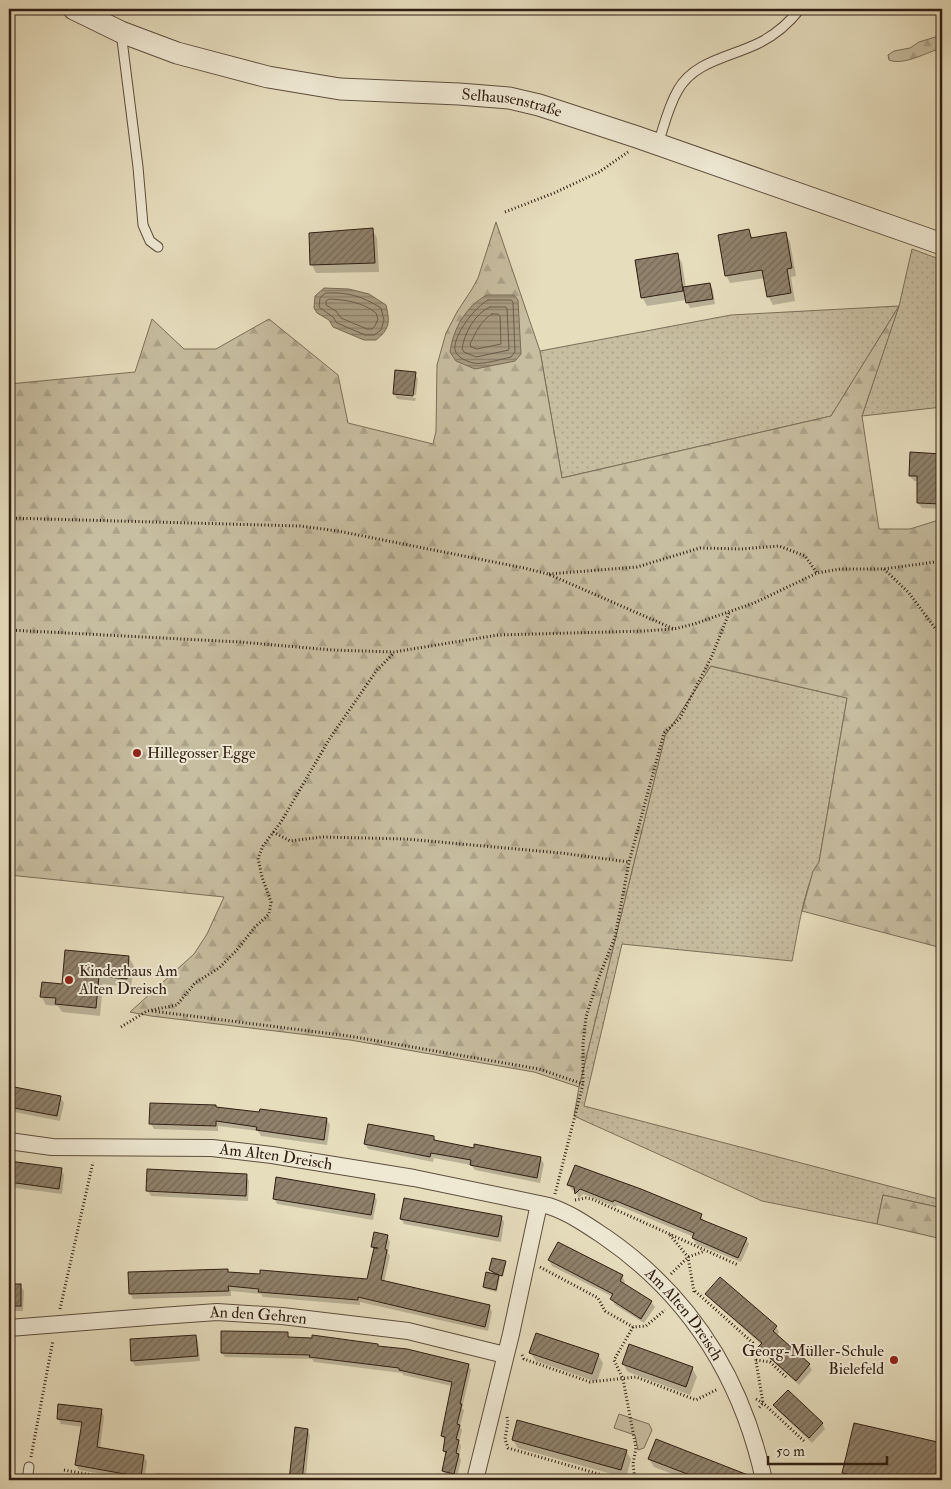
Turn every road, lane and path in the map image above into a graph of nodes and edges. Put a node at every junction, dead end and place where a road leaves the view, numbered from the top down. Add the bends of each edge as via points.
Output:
1 (74, 9) edge
2 (800, 9) edge
3 (121, 32) junction
4 (637, 137) junction
5 (658, 145) junction
6 (504, 212) dead end
7 (942, 244) edge
8 (158, 247) dead end
9 (9, 518) edge
10 (942, 561) edge
11 (884, 569) junction
12 (548, 574) junction
13 (817, 574) junction
14 (729, 612) junction
15 (674, 629) junction
16 (9, 630) edge
17 (942, 636) edge
18 (394, 652) junction
19 (273, 832) junction
20 (629, 862) junction
21 (146, 1011) junction
22 (121, 1028) dead end
23 (583, 1084) junction
24 (9, 1141) edge
25 (551, 1207) junction
26 (670, 1234) junction
27 (705, 1250) junction
28 (688, 1257) junction
29 (526, 1263) junction
30 (738, 1265) dead end
31 (661, 1284) junction
32 (695, 1291) junction
33 (678, 1302) junction
34 (633, 1327) junction
35 (9, 1328) edge
36 (511, 1334) junction
37 (505, 1355) junction
38 (756, 1360) junction
39 (787, 1378) dead end
40 (623, 1379) junction
41 (734, 1387) junction
42 (494, 1398) junction
43 (763, 1403) junction
44 (748, 1420) junction
45 (804, 1441) dead end
46 (29, 1467) dead end
47 (64, 1470) dead end
48 (635, 1479) edge
49 (27, 1480) edge
50 (120, 1480) edge
51 (475, 1480) edge
52 (676, 1480) edge
53 (764, 1480) edge

1 - 3 street, Selhausenstraße
2 - 5 lane via 775,34 691,74 678,89
3 - 4 street, Selhausenstraße via 177,53 268,77 340,89 509,98 539,104
3 - 8 lane via 143,225 150,241
4 - 5 street, Selhausenstraße
4 - 6 path via 631,149 599,172
5 - 7 street, Selhausenstraße
9 - 12 path via 300,526
10 - 11 path
11 - 13 path via 840,569
11 - 17 path via 909,593
12 - 13 path via 637,567 700,548 778,546 805,556
12 - 15 path
13 - 14 path
14 - 15 path
14 - 20 path via 712,658 680,718 664,734
15 - 18 path via 498,635
16 - 18 path
18 - 19 path via 330,738
19 - 20 path via 290,841 322,836 406,839
19 - 21 path via 258,858 271,902 269,914 219,968 195,983 178,1005
20 - 23 path via 615,937 586,1018
21 - 22 path
21 - 23 path via 349,1036 539,1069
23 - 25 path
24 - 25 street, Am Alten Dreisch via 52,1147 212,1148 246,1152 404,1176
25 - 26 path via 592,1199
25 - 29 street
25 - 31 street, Am Alten Dreisch via 620,1247
26 - 27 path
26 - 28 path
27 - 28 path
27 - 30 path
28 - 31 path
28 - 32 path
29 - 34 path via 538,1266 598,1298 605,1311
29 - 36 street
31 - 33 street, Am Alten Dreisch
32 - 33 path
32 - 38 path via 753,1343
33 - 34 path via 646,1326
33 - 41 street, Am Alten Dreisch via 714,1351
34 - 40 path via 614,1360
35 - 37 street, An den Gehren via 217,1312 408,1330
36 - 37 street
36 - 40 path via 524,1359 590,1382
37 - 42 street
38 - 39 path via 770,1362
38 - 43 path
40 - 41 path via 636,1378 696,1400
40 - 48 path via 636,1448
41 - 43 path
41 - 44 street, Am Alten Dreisch
42 - 48 path via 508,1418 505,1439 508,1448 620,1480
42 - 51 street
43 - 44 path
43 - 45 path
44 - 53 street, Am Alten Dreisch
46 - 49 lane
47 - 50 path
48 - 52 path via 660,1475

